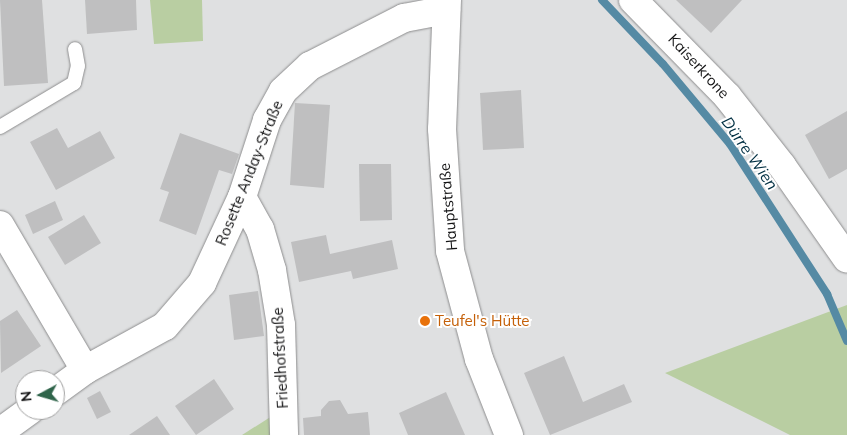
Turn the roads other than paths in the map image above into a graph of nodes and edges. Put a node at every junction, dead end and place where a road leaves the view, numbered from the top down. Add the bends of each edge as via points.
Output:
1 (633, 0) edge
2 (447, 5) edge
3 (75, 49) dead end
4 (0, 127) edge
5 (242, 197) junction
6 (0, 225) edge
7 (847, 259) edge
8 (85, 370) junction
9 (65, 385) edge
10 (16, 420) edge
11 (0, 432) edge
12 (284, 435) edge
13 (509, 435) edge

1 - 7 street, Kaiserkrone via 727,96 782,166
2 - 5 street, Rosette Anday-Straße via 404,18 310,66 283,91 268,120
2 - 13 street, Hauptstraße via 442,129 450,251 479,359
3 - 4 lane via 78,66 74,83
5 - 8 street, Rosette Anday-Straße via 202,283 165,326
5 - 12 street, Friedhofstraße via 260,229 272,270 281,325
6 - 8 street
8 - 9 street, Rosette Anday-Straße
10 - 11 street

